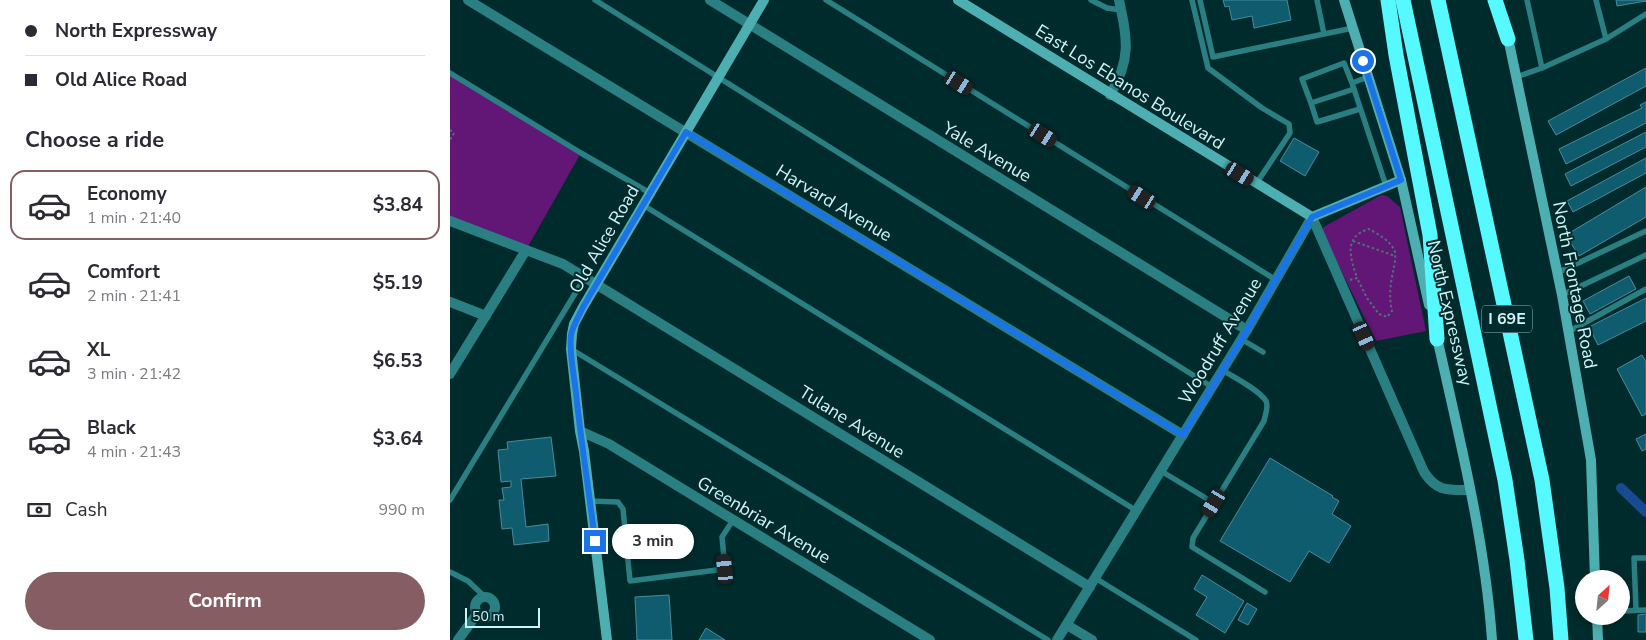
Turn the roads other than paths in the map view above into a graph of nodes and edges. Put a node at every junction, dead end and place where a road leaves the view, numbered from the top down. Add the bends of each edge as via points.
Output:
1 (468, 0) edge
2 (596, 0) edge
3 (710, 0) edge
4 (764, 0) edge
5 (826, 0) edge
6 (958, 0) edge
7 (1091, 0) edge
8 (1192, 0) edge
9 (1200, 0) edge
10 (1317, 0) edge
11 (1344, 0) edge
12 (1388, 0) edge
13 (1403, 0) edge
14 (1438, 0) edge
15 (1495, 0) edge
16 (1500, 0) edge
17 (1527, 0) edge
18 (1596, 0) edge
19 (1120, 5) edge
20 (1646, 14) edge
21 (749, 25) junction
22 (1353, 28) junction
23 (1324, 34) junction
24 (1508, 38) junction
25 (1606, 38) junction
26 (1542, 68) junction
27 (450, 73) edge
28 (719, 77) junction
29 (1368, 77) junction
30 (1516, 77) junction
31 (1352, 82) junction
32 (1354, 90) junction
33 (1110, 95) junction
34 (1310, 103) junction
35 (1360, 109) junction
36 (686, 132) junction
37 (1401, 180) junction
38 (1256, 184) junction
39 (1386, 186) junction
40 (650, 193) junction
41 (643, 205) junction
42 (1312, 217) junction
43 (450, 221) edge
44 (1646, 232) edge
45 (526, 250) junction
46 (1646, 254) edge
47 (1556, 273) junction
48 (585, 277) junction
49 (1276, 280) junction
50 (597, 284) junction
51 (1646, 289) edge
52 (1562, 296) junction
53 (450, 302) edge
54 (486, 316) junction
55 (1247, 330) junction
56 (1568, 332) junction
57 (1241, 339) junction
58 (1437, 339) junction
59 (571, 349) junction
60 (1263, 352) dead end
61 (1222, 370) junction
62 (450, 374) edge
63 (1212, 387) junction
64 (580, 431) junction
65 (1183, 435) junction
66 (1161, 471) junction
67 (1470, 490) junction
68 (450, 500) edge
69 (590, 502) junction
70 (1214, 503) junction
71 (1136, 511) junction
72 (733, 520) junction
73 (1646, 558) edge
74 (1595, 570) edge
75 (450, 572) edge
76 (1092, 582) junction
77 (1265, 592) dead end
78 (485, 597) junction
79 (1630, 610) edge
80 (1636, 610) junction
81 (1646, 610) edge
82 (477, 614) junction
83 (1067, 625) junction
84 (1597, 625) edge
85 (458, 640) edge
86 (607, 640) edge
87 (930, 640) edge
88 (1048, 640) edge
89 (1058, 640) edge
90 (1092, 640) edge
91 (1196, 640) edge
92 (1492, 640) edge
93 (1526, 640) edge
94 (1561, 640) edge
95 (1598, 640) edge

1 - 36 street, Harvard Avenue
2 - 28 lane
3 - 21 street, Yale Avenue
4 - 21 main road, Old Alice Road
5 - 49 lane
6 - 33 main road, East Los Ebanos Boulevard
7 - 19 lane via 1107,8
8 - 38 lane via 1208,68 1289,124 1290,133
9 - 23 lane via 1212,57
10 - 23 lane
11 - 22 main road, North Expressway
12 - 58 highway via 1430,235
13 - 93 highway, North Expressway / I 69E via 1505,480
14 - 94 highway, I 69E via 1542,480
15 - 24 highway
16 - 24 main road, North Frontage Road
17 - 26 lane
18 - 25 lane
19 - 33 street via 1126,30 1126,54 1121,74
20 - 25 lane
21 - 28 main road, Old Alice Road
21 - 55 street, Yale Avenue
22 - 23 lane
22 - 29 main road, North Expressway
24 - 30 main road, North Frontage Road
25 - 26 lane
26 - 30 lane
27 - 40 lane
28 - 36 main road, Old Alice Road
28 - 63 lane
29 - 31 lane
29 - 37 main road, North Expressway
30 - 47 main road, North Frontage Road
31 - 32 lane
31 - 34 lane via 1344,63 1302,79
32 - 34 lane
32 - 35 lane
33 - 38 main road, East Los Ebanos Boulevard
34 - 35 lane via 1317,122
35 - 39 lane
36 - 40 main road, Old Alice Road
36 - 65 street, Harvard Avenue
37 - 39 main road
37 - 58 main road, North Expressway
38 - 42 main road, East Los Ebanos Boulevard
39 - 42 main road
40 - 41 main road, Old Alice Road
41 - 50 main road, Old Alice Road
41 - 71 lane
42 - 49 street, Woodruff Avenue
42 - 67 street via 1424,472 1430,482 1446,490
43 - 45 street, Tulane Avenue
44 - 47 lane
45 - 48 street, Tulane Avenue via 563,264
45 - 54 street
46 - 52 lane
47 - 52 main road, North Frontage Road
48 - 50 street, Tulane Avenue
48 - 68 lane
49 - 55 street, Woodruff Avenue
50 - 59 main road, Old Alice Road via 574,324
50 - 76 street, Tulane Avenue
51 - 56 lane
52 - 56 main road, North Frontage Road
53 - 54 street
54 - 62 street
55 - 57 street, Woodruff Avenue
56 - 74 main road, North Frontage Road via 1591,460
57 - 60 lane
57 - 61 street, Woodruff Avenue
58 - 67 main road, North Expressway
59 - 64 main road, Old Alice Road
59 - 88 lane
61 - 63 street, Woodruff Avenue
61 - 70 lane via 1251,388 1266,401 1267,407 1264,421
63 - 65 street, Woodruff Avenue
64 - 69 main road, Old Alice Road
64 - 72 street, Greenbriar Avenue via 609,444
65 - 66 street, Woodruff Avenue
66 - 70 lane
66 - 71 street, Woodruff Avenue
67 - 92 main road, North Expressway
69 - 72 lane via 618,502 623,509 630,581 725,569 722,537
69 - 86 main road, Old Alice Road
70 - 77 lane via 1193,538 1192,547
71 - 76 street, Woodruff Avenue
72 - 87 street, Greenbriar Avenue
73 - 80 lane via 1634,558
75 - 78 lane
76 - 83 street, Woodruff Avenue
76 - 91 lane
78 - 82 street via 475,603
78 - 82 street via 494,603 493,614 482,618
79 - 80 lane
80 - 81 lane
82 - 85 street
83 - 89 street, Woodruff Avenue
83 - 90 street
84 - 95 main road

